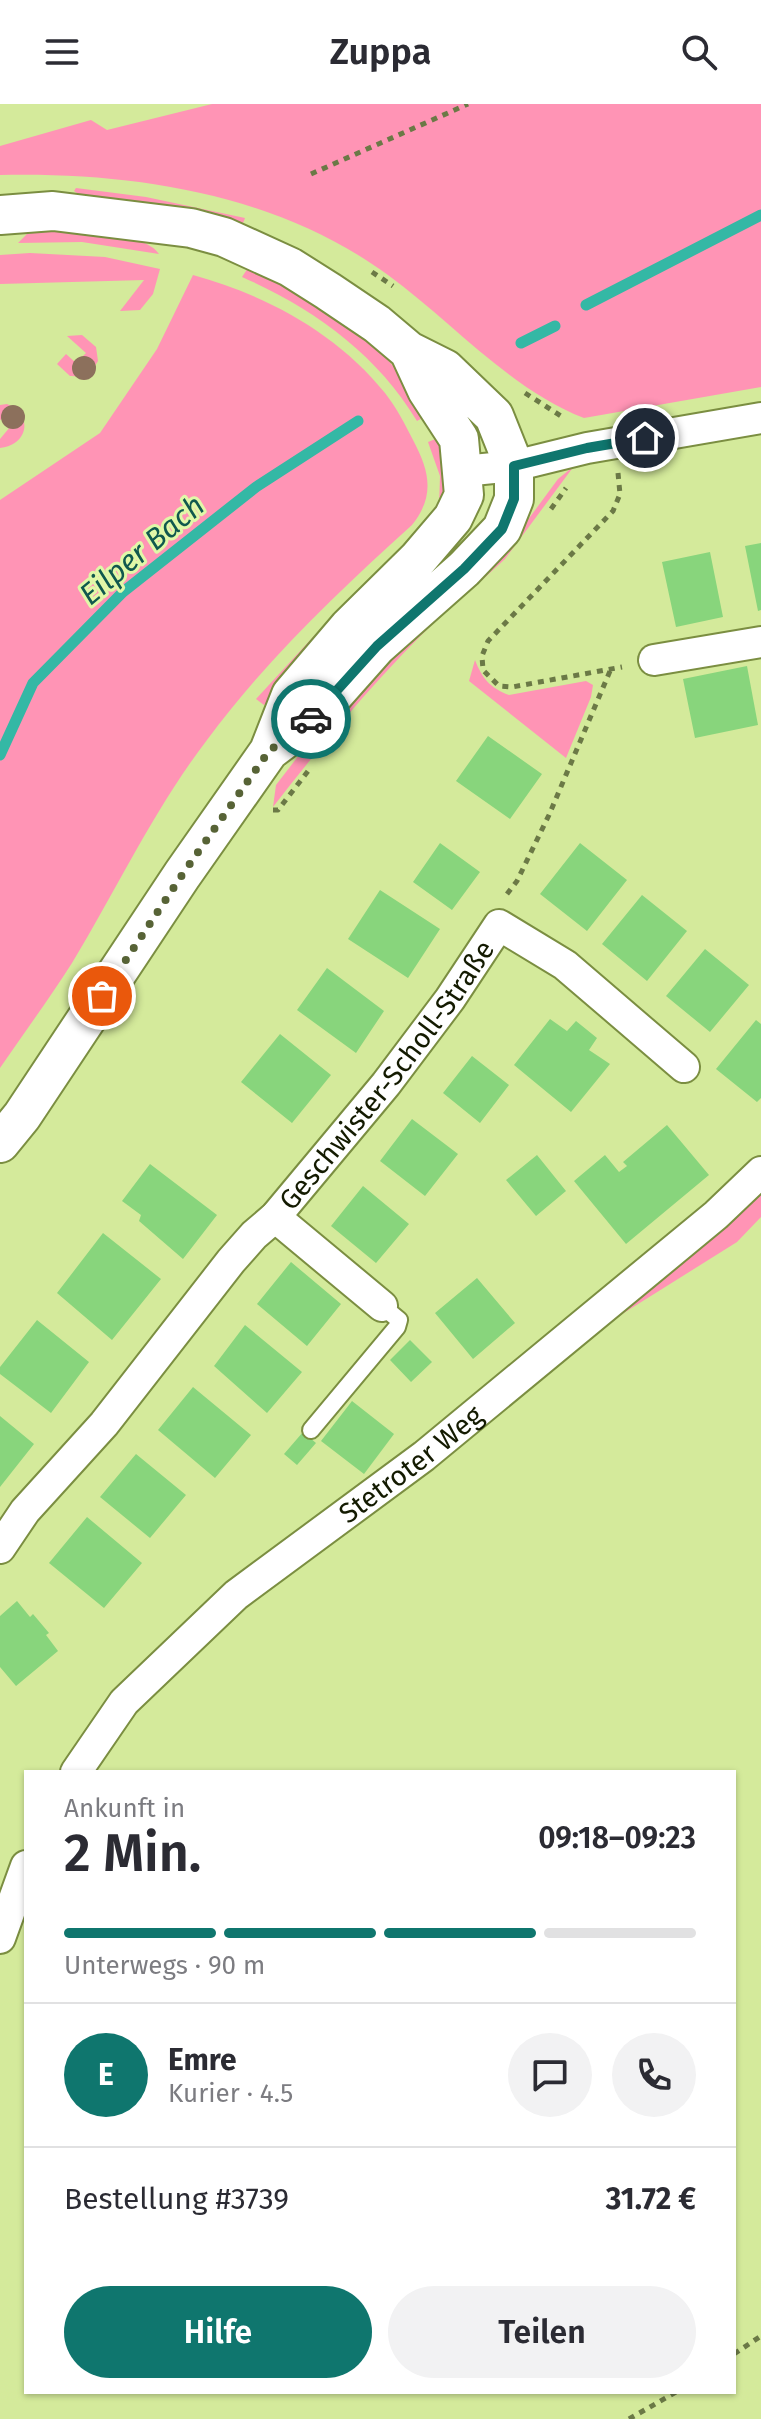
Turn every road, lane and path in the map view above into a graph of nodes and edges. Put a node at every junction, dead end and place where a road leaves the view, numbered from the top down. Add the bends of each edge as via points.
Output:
1 (468, 104) edge
2 (311, 174) dead end
3 (0, 215) edge
4 (409, 351) junction
5 (516, 387) dead end
6 (761, 418) edge
7 (587, 448) junction
8 (514, 466) junction
9 (463, 471) junction
10 (761, 642) edge
11 (654, 660) joint
12 (610, 670) junction
13 (269, 751) junction
14 (499, 925) junction
15 (684, 1067) dead end
16 (0, 1143) edge
17 (761, 1172) edge
18 (275, 1217) junction
19 (382, 1306) joint
20 (311, 1430) dead end
21 (0, 1548) edge
22 (77, 1770) edge
23 (24, 1872) edge
24 (0, 1938) edge
25 (761, 2336) edge
26 (736, 2353) edge
27 (673, 2394) edge
28 (629, 2419) edge

1 - 2 path
3 - 4 street via 53,211 224,237 290,267
4 - 8 street via 445,369 494,416
4 - 9 street via 459,439
5 - 7 path via 578,426
6 - 7 street
7 - 8 street
7 - 12 path via 594,464 613,462 618,471 620,494 613,511 488,641 483,670 499,686 512,687
8 - 9 street
8 - 13 street via 514,499 502,529 377,646 314,717
9 - 13 street via 464,495 453,518 291,695
10 - 11 street
11 - 12 path
12 - 14 path via 543,828 498,906
13 - 16 street
14 - 15 street, Geschwister-Scholl-Straße via 565,965
14 - 18 street, Geschwister-Scholl-Straße via 386,1084
17 - 22 street, Stetroter Weg via 424,1456 236,1595 124,1702
18 - 19 street, Geschwister-Scholl-Straße
18 - 21 street, Geschwister-Scholl-Straße via 231,1261
19 - 20 lane via 399,1320 397,1327
23 - 24 street
25 - 26 path
27 - 28 path

